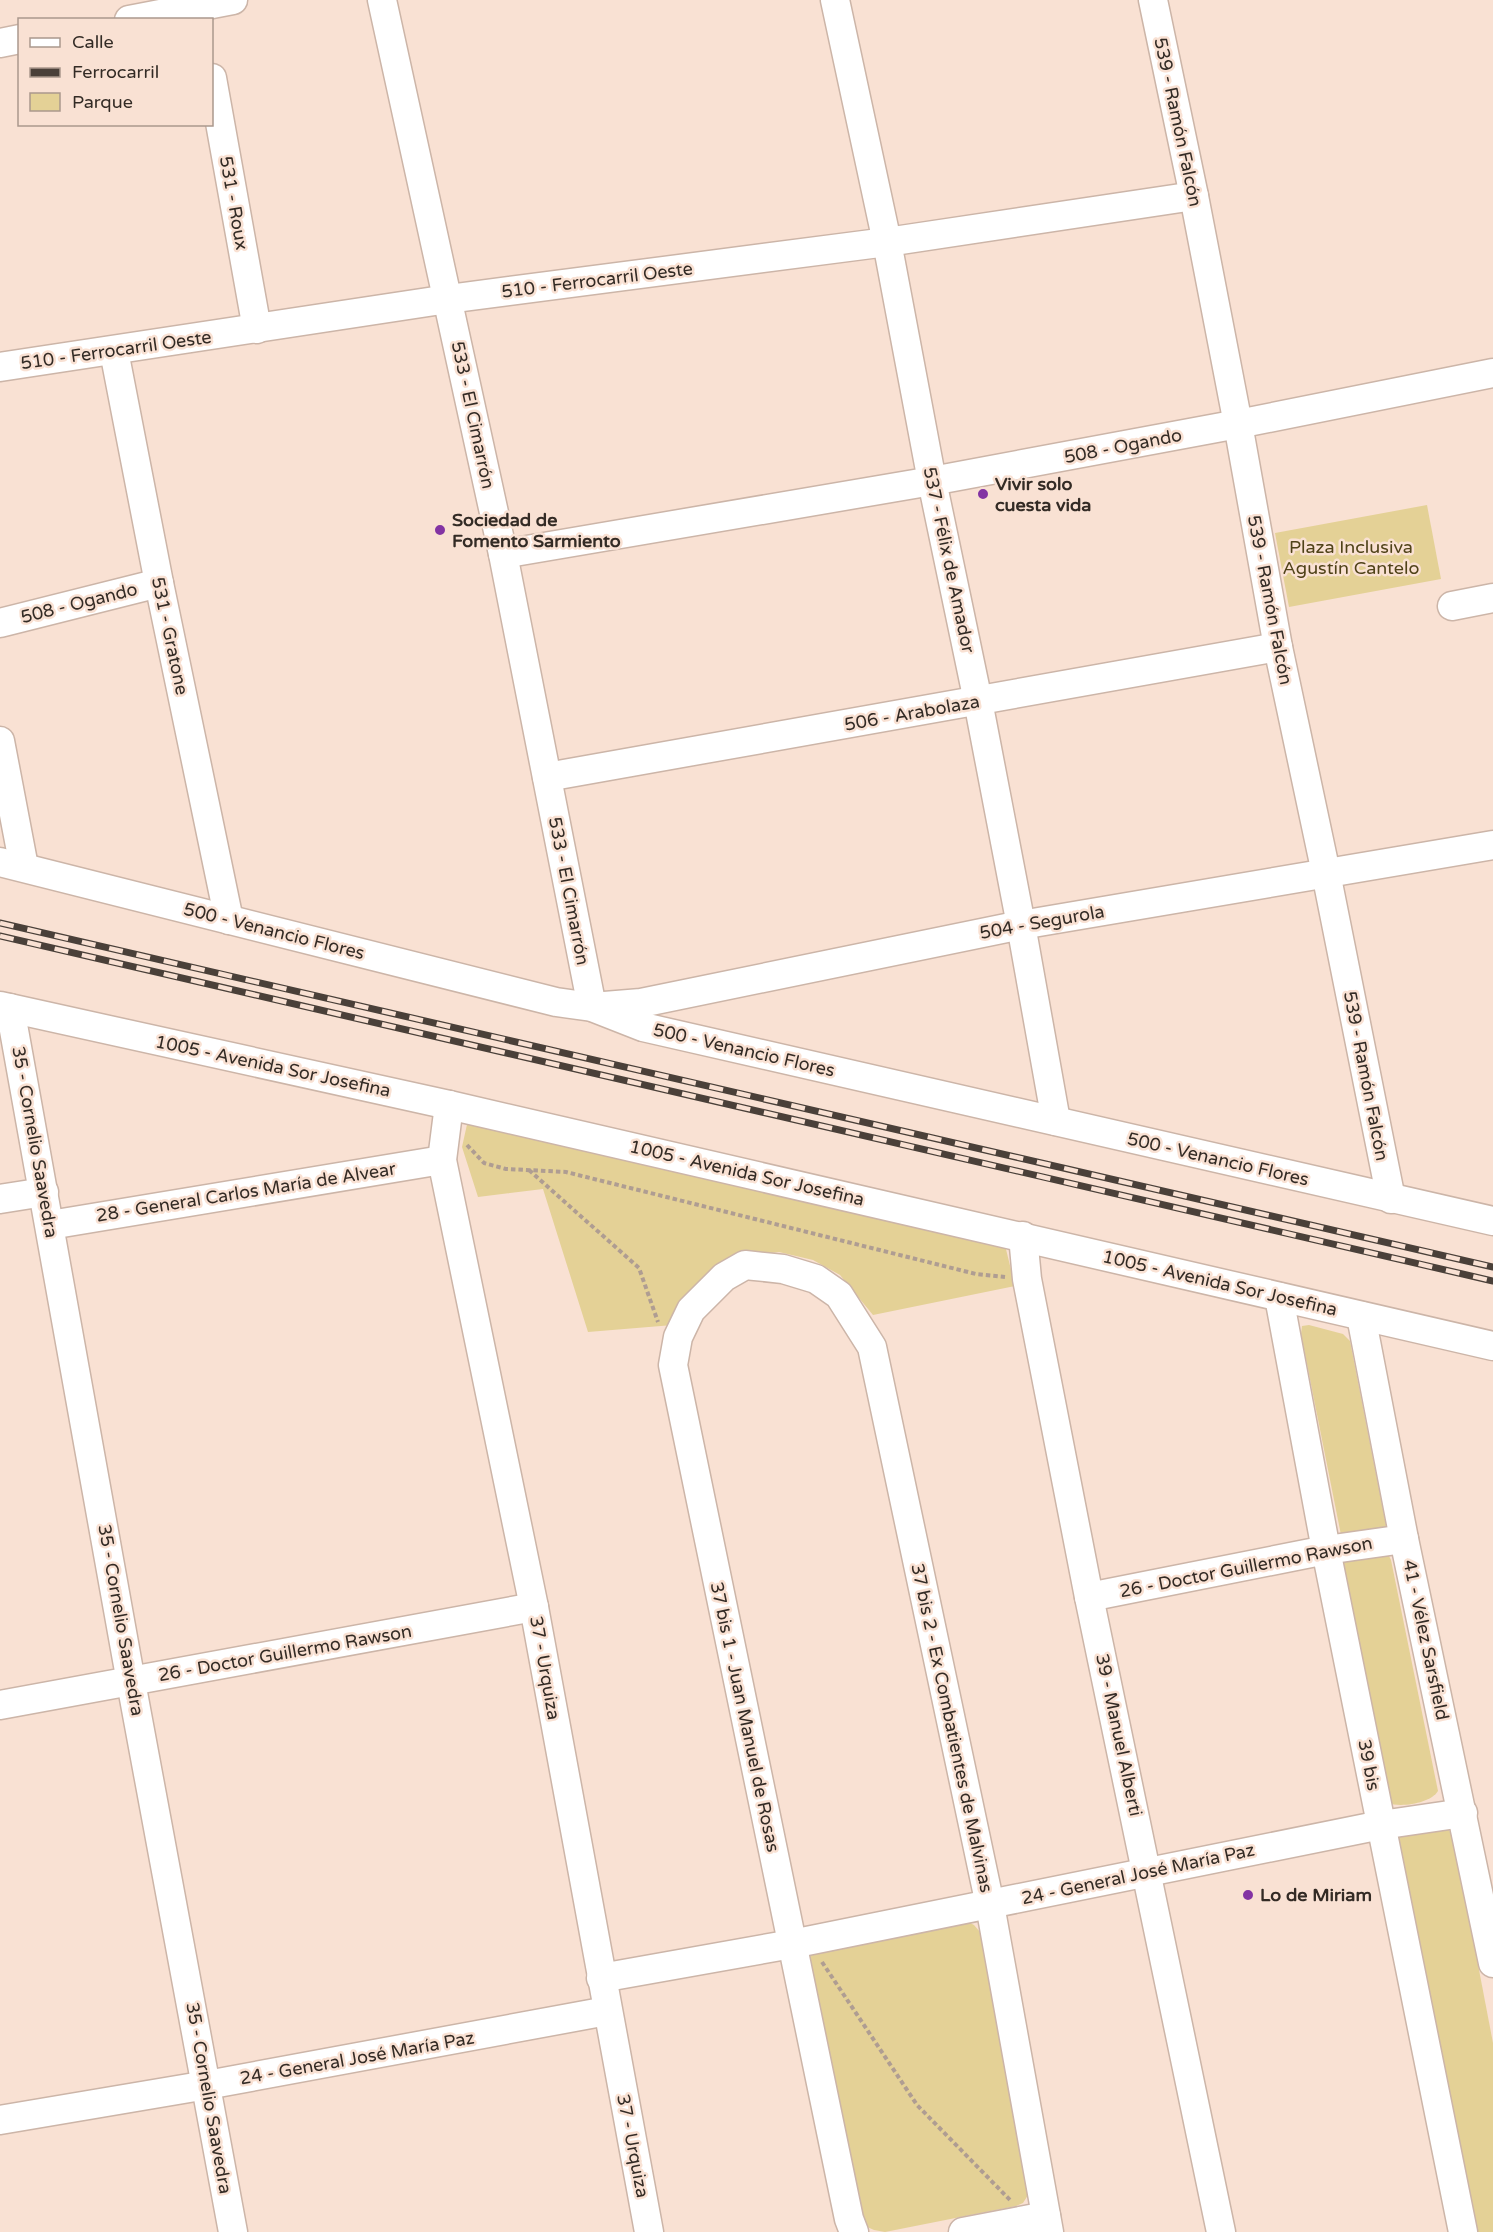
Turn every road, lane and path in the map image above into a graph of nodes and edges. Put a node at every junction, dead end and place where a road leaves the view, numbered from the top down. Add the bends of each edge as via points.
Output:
1 (233, 0) edge
2 (382, 0) edge
3 (836, 0) edge
4 (1153, 0) edge
5 (199, 9) edge
6 (142, 18) edge
7 (18, 39) edge
8 (0, 43) edge
9 (213, 84) edge
10 (1194, 196) junction
11 (887, 242) junction
12 (448, 299) junction
13 (257, 329) junction
14 (114, 351) junction
15 (0, 367) edge
16 (1493, 373) edge
17 (1238, 424) junction
18 (932, 481) junction
19 (503, 554) junction
20 (159, 583) junction
21 (1493, 598) edge
22 (1452, 606) dead end
23 (0, 623) edge
24 (1278, 647) junction
25 (978, 701) junction
26 (0, 741) edge
27 (547, 777) junction
28 (1493, 845) edge
29 (12, 864) edge
30 (1326, 873) junction
31 (229, 920) junction
32 (1021, 925) junction
33 (5, 1007) edge
34 (592, 1007) junction
35 (448, 1115) junction
36 (1056, 1121) junction
37 (442, 1160) junction
38 (529, 1170) junction
39 (44, 1192) junction
40 (0, 1199) edge
41 (1391, 1199) junction
42 (1493, 1221) edge
43 (50, 1225) junction
44 (1023, 1236) junction
45 (783, 1269) joint
46 (1027, 1279) junction
47 (1279, 1298) junction
48 (1361, 1316) junction
49 (1493, 1346) edge
50 (673, 1365) junction
51 (1404, 1539) junction
52 (1326, 1550) junction
53 (1089, 1597) junction
54 (534, 1607) junction
55 (131, 1682) junction
56 (0, 1705) edge
57 (1463, 1813) junction
58 (1381, 1825) junction
59 (1148, 1871) junction
60 (990, 1905) junction
61 (1487, 1907) edge
62 (800, 1942) junction
63 (1493, 1963) edge
64 (601, 1978) junction
65 (607, 2011) junction
66 (207, 2085) junction
67 (0, 2120) edge
68 (1042, 2222) edge
69 (233, 2232) edge
70 (649, 2232) edge
71 (854, 2232) edge
72 (963, 2232) edge
73 (1221, 2232) edge
74 (1463, 2232) edge

1 - 5 street
2 - 12 street, 533 - El Cimarrón
3 - 11 street, 537 - Félix de Amador
4 - 10 street, 539 - Ramón Falcón
5 - 6 street
7 - 8 street
9 - 13 street, 531 - Roux
10 - 11 street, 510 - Ferrocarril Oeste
10 - 17 street, 539 - Ramón Falcón
11 - 12 street, 510 - Ferrocarril Oeste
11 - 18 street, 537 - Félix de Amador
12 - 13 street, 510 - Ferrocarril Oeste
12 - 19 street, 533 - El Cimarrón
13 - 14 street, 510 - Ferrocarril Oeste
14 - 15 street, 510 - Ferrocarril Oeste
14 - 20 street, 531 - Gratone
16 - 17 street, 508 - Ogando
17 - 18 street, 508 - Ogando
17 - 24 street, 539 - Ramón Falcón
18 - 19 street, 508 - Ogando
18 - 25 street, 537 - Félix de Amador
19 - 27 street, 533 - El Cimarrón
20 - 23 street, 508 - Ogando
20 - 31 street, 531 - Gratone
21 - 22 street
24 - 25 street, 506 - Arabolaza
24 - 30 street, 539 - Ramón Falcón
25 - 27 street, 506 - Arabolaza
25 - 32 street, 537 - Félix de Amador
26 - 29 street
27 - 34 street, 533 - El Cimarrón
28 - 30 street, 504 - Segurola
29 - 31 street, 500 - Venancio Flores
30 - 32 street, 504 - Segurola
30 - 41 street, 539 - Ramón Falcón
31 - 34 street, 500 - Venancio Flores via 556,1002
32 - 34 street, 504 - Segurola via 641,1004
32 - 36 street, 537 - Félix de Amador
33 - 35 street, 1005 - Avenida Sor Josefina
33 - 39 street, 35 - Cornelio Saavedra
34 - 36 street, 500 - Venancio Flores via 643,1028
35 - 37 street, 37 - Urquiza
35 - 38 path via 484,1163
35 - 44 street, 1005 - Avenida Sor Josefina
36 - 41 street, 500 - Venancio Flores
37 - 43 street, 28 - General Carlos María de Alvear
37 - 54 street, 37 - Urquiza
38 - 46 path via 566,1172 976,1274
38 - 50 path via 639,1268
39 - 40 street
39 - 43 street, 35 - Cornelio Saavedra
41 - 42 street, 500 - Venancio Flores
43 - 55 street, 35 - Cornelio Saavedra
44 - 46 street, 39 - Manuel Alberti
44 - 47 street, 1005 - Avenida Sor Josefina
45 - 50 street, 37 bis 1 - Juan Manuel de Rosas via 745,1265 724,1278 691,1310 678,1337
45 - 60 street, 37 bis 2 - Ex Combatientes de Malvinas via 816,1279 839,1295 872,1347
46 - 53 street, 39 - Manuel Alberti
47 - 48 street, 1005 - Avenida Sor Josefina
47 - 52 street, 39 bis
48 - 49 street, 1005 - Avenida Sor Josefina
48 - 51 street, 41 - Vélez Sarsfield
50 - 62 street, 37 bis 1 - Juan Manuel de Rosas
51 - 52 street, 26 - Doctor Guillermo Rawson
51 - 57 street, 41 - Vélez Sarsfield
52 - 53 street, 26 - Doctor Guillermo Rawson
52 - 58 street, 39 bis
53 - 59 street, 39 - Manuel Alberti
54 - 55 street, 26 - Doctor Guillermo Rawson
54 - 64 street, 37 - Urquiza
55 - 56 street, 26 - Doctor Guillermo Rawson
55 - 66 street, 35 - Cornelio Saavedra
57 - 58 street, 24 - General José María Paz
57 - 61 street, 41 - Vélez Sarsfield
58 - 59 street, 24 - General José María Paz
58 - 74 street, 39 bis
59 - 60 street, 24 - General José María Paz
59 - 73 street, 39 - Manuel Alberti
60 - 62 street, 24 - General José María Paz
60 - 68 street, 37 bis 2 - Ex Combatientes de Malvinas
61 - 63 street, 41 - Vélez Sarsfield
62 - 64 street, 24 - General José María Paz
62 - 68 path via 917,2105
62 - 71 street, 37 bis 1 - Juan Manuel de Rosas
64 - 65 street, 37 - Urquiza
65 - 66 street, 24 - General José María Paz
65 - 70 street, 37 - Urquiza
66 - 67 street, 24 - General José María Paz
66 - 69 street, 35 - Cornelio Saavedra
68 - 72 street

